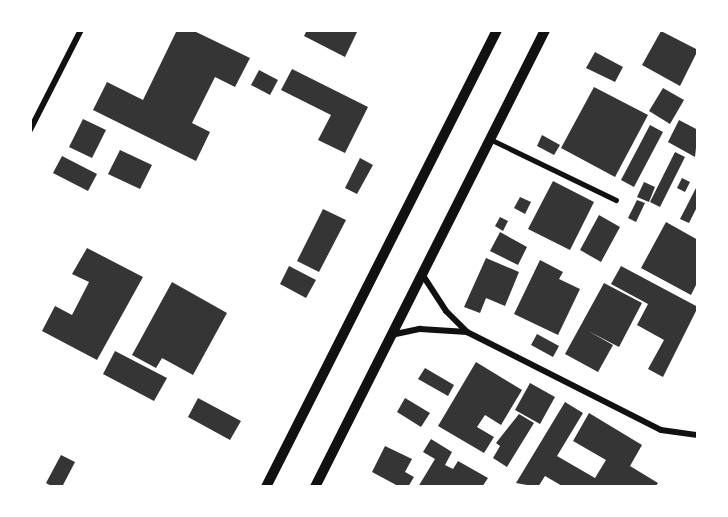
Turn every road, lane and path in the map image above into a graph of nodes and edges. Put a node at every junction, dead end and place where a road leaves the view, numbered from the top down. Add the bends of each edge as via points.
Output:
1 (81, 30) edge
2 (497, 30) edge
3 (545, 30) edge
4 (30, 130) edge
5 (490, 139) junction
6 (616, 200) dead end
7 (422, 274) junction
8 (467, 332) junction
9 (390, 336) junction
10 (698, 435) edge
11 (266, 487) edge
12 (315, 487) edge

1 - 4 street
2 - 11 street
3 - 5 street
5 - 6 lane
5 - 7 street
7 - 8 street via 446,311
7 - 9 street
8 - 9 street via 420,329
8 - 10 street via 661,430
9 - 12 street

